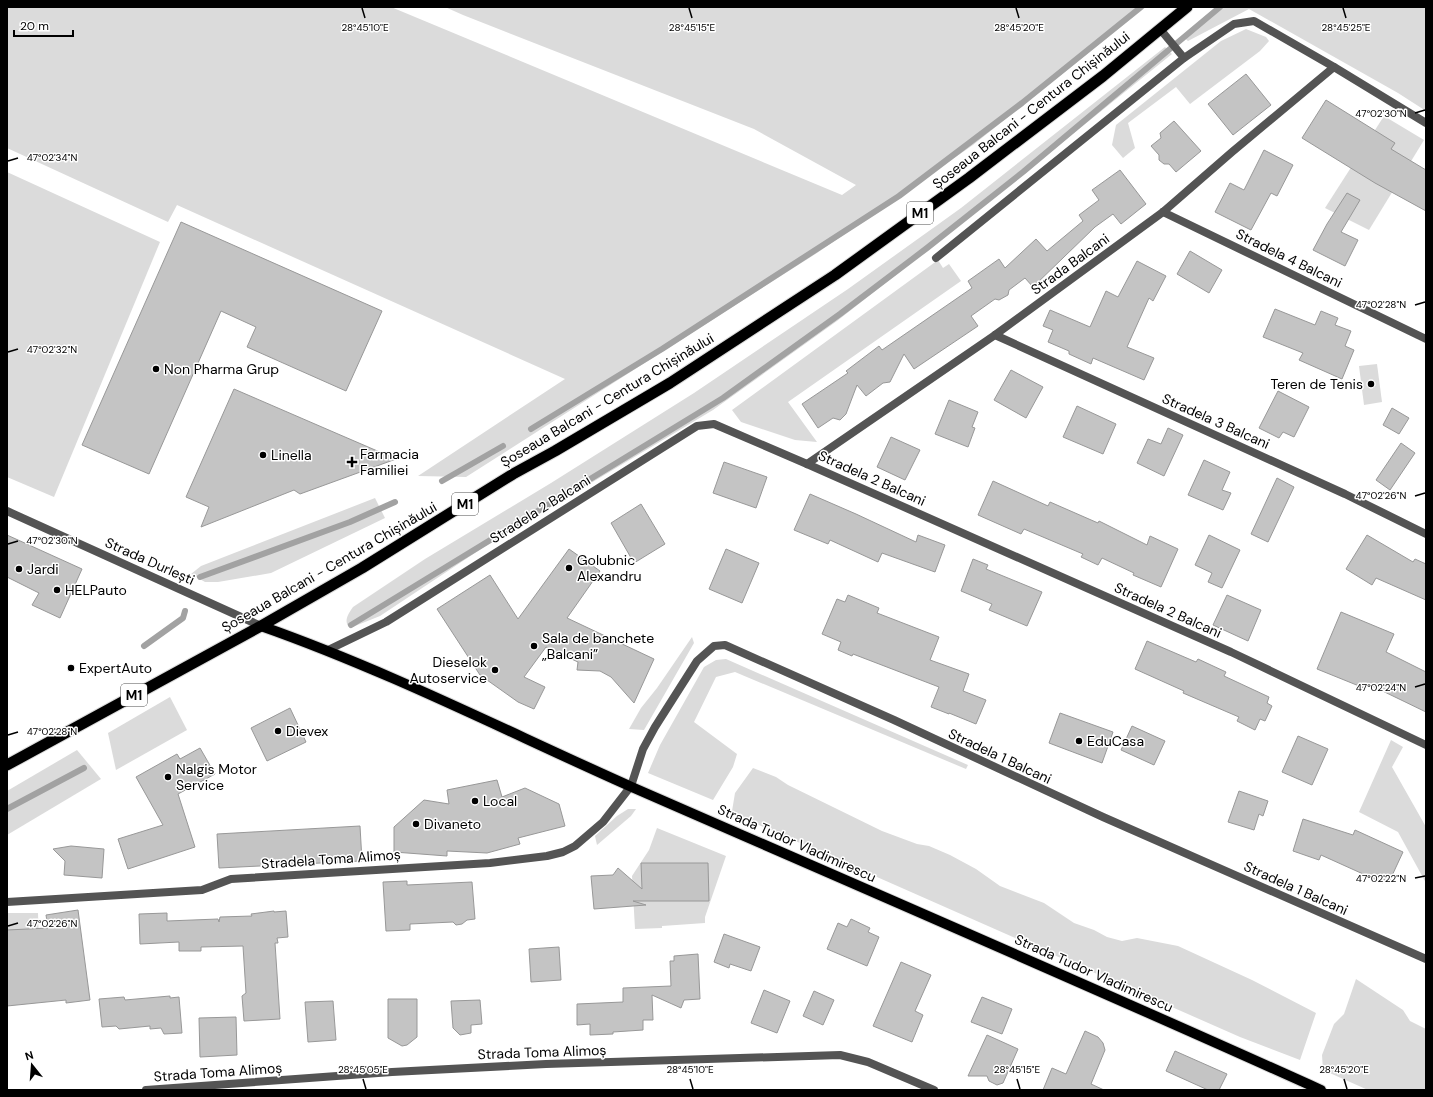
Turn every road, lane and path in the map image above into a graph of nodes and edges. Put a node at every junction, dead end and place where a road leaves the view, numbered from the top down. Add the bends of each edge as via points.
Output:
1 (1187, 7) edge
2 (1160, 29) junction
3 (1184, 58) junction
4 (1334, 67) junction
5 (1426, 123) edge
6 (1163, 212) junction
7 (936, 258) dead end
8 (995, 335) junction
9 (1426, 339) edge
10 (808, 464) junction
11 (7, 511) edge
12 (1426, 534) edge
13 (261, 626) junction
14 (328, 650) junction
15 (1426, 745) edge
16 (7, 765) edge
17 (631, 786) junction
18 (7, 902) edge
19 (1426, 959) edge
20 (146, 1090) edge
21 (934, 1090) edge
22 (1321, 1090) edge

1 - 2 highway, Șoseaua Balcani - Centura Chișinăului / M1
2 - 3 street
2 - 13 highway, Șoseaua Balcani - Centura Chișinăului / M1 via 969,178 835,275 670,383
3 - 4 street via 1234,24 1254,20
3 - 7 street
4 - 5 street
4 - 6 street, Strada Balcani
6 - 8 street, Strada Balcani
6 - 9 street, Stradela 4 Balcani
8 - 10 street, Strada Balcani
8 - 12 street, Stradela 3 Balcani via 1345,494
10 - 14 street, Stradela 2 Balcani via 714,424 697,426 386,622
10 - 15 street, Stradela 2 Balcani via 1231,652
11 - 13 street, Strada Durlești
13 - 14 main road, Strada Tudor Vladimirescu
13 - 16 highway, Șoseaua Balcani - Centura Chișinăului / M1
14 - 17 main road, Strada Tudor Vladimirescu
17 - 18 street, Stradela Toma Alimoș via 603,822 584,839 563,852 547,856 490,863 230,879 202,890
17 - 19 street, Stradela 1 Balcani via 643,749 697,661 714,646 725,645 1103,817
17 - 22 main road, Strada Tudor Vladimirescu
20 - 21 street, Strada Toma Alimoș via 392,1072 546,1064 840,1055 868,1062

